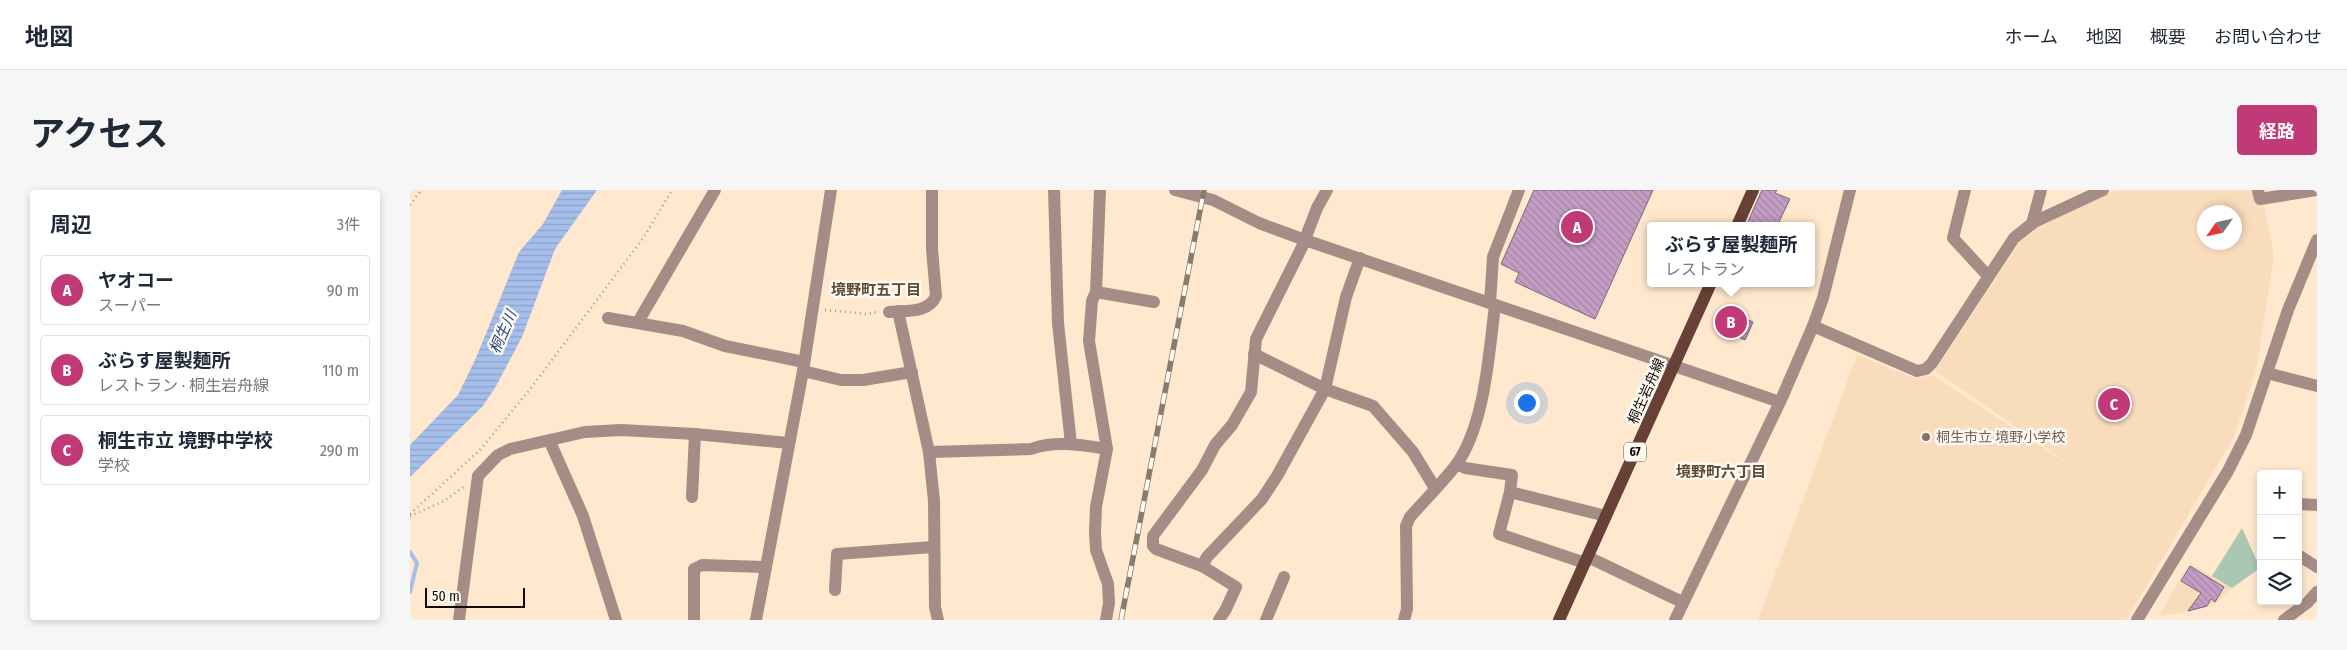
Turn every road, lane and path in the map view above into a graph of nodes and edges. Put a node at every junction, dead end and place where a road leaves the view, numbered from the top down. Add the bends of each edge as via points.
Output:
1 (421, 190) edge
2 (672, 190) edge
3 (714, 190) edge
4 (830, 190) edge
5 (932, 190) edge
6 (1054, 190) edge
7 (1100, 190) edge
8 (1175, 190) edge
9 (1327, 190) edge
10 (1519, 190) edge
11 (1753, 190) edge
12 (1850, 190) edge
13 (1965, 190) edge
14 (2041, 190) edge
15 (2103, 190) edge
16 (2258, 190) edge
17 (2317, 190) edge
18 (410, 205) edge
19 (1739, 222) edge
20 (2032, 224) junction
21 (1305, 240) junction
22 (2317, 240) edge
23 (1360, 258) junction
24 (1988, 276) junction
25 (1709, 287) edge
26 (1096, 292) junction
27 (1154, 302) dead end
28 (1493, 304) junction
29 (812, 308) junction
30 (893, 311) junction
31 (608, 318) dead end
32 (638, 322) junction
33 (1813, 326) junction
34 (1254, 354) junction
35 (1674, 366) junction
36 (803, 367) junction
37 (912, 372) junction
38 (2267, 373) junction
39 (2317, 386) edge
40 (1325, 389) junction
41 (1780, 402) junction
42 (696, 434) junction
43 (550, 442) junction
44 (789, 443) junction
45 (1071, 444) junction
46 (1107, 449) junction
47 (929, 452) junction
48 (1457, 464) junction
49 (478, 476) junction
50 (1435, 488) junction
51 (1510, 492) junction
52 (692, 497) dead end
53 (2302, 504) edge
54 (2317, 505) edge
55 (410, 515) edge
56 (1606, 516) junction
57 (933, 548) junction
58 (2302, 558) edge
59 (1587, 560) junction
60 (1202, 566) junction
61 (766, 567) junction
62 (2317, 567) edge
63 (1284, 577) dead end
64 (834, 590) dead end
65 (2317, 592) edge
66 (1682, 602) junction
67 (2142, 618) edge
68 (459, 620) edge
69 (616, 620) edge
70 (694, 620) edge
71 (756, 620) edge
72 (938, 620) edge
73 (1106, 620) edge
74 (1219, 620) edge
75 (1266, 620) edge
76 (1404, 620) edge
77 (1558, 620) edge
78 (1675, 620) edge
79 (2284, 620) edge

1 - 18 path
2 - 55 path via 644,237 531,388 480,450
3 - 32 street
4 - 29 street
5 - 30 street via 936,296 926,308
6 - 45 street via 1058,323
7 - 26 street
8 - 21 street via 1213,200 1259,224
9 - 21 street
10 - 28 street via 1493,258
11 - 19 main road
12 - 33 street
13 - 24 street via 1953,238
14 - 20 street
15 - 20 street
16 - 17 street via 2260,199
20 - 24 street via 2014,238
21 - 23 street
21 - 34 street via 1262,322
22 - 38 street via 2288,310
23 - 28 street
23 - 40 street via 1346,297
24 - 33 street via 1926,369 1916,371
25 - 35 main road, 桐生岩舟線 / 67
26 - 27 street
26 - 46 street via 1091,308 1089,341
28 - 35 street
28 - 48 street via 1483,393 1474,429
29 - 30 path via 867,314
29 - 36 street
30 - 37 street
31 - 32 street
32 - 36 street via 683,331
33 - 41 street
34 - 40 street
34 - 60 street via 1251,392 1202,470 1153,536 1156,549
35 - 41 street
35 - 56 main road, 桐生岩舟線 / 67
36 - 37 street via 841,380
36 - 44 street
37 - 47 street
38 - 39 street
38 - 67 street via 2246,434 2228,471
40 - 50 street via 1373,406 1413,452
40 - 60 street via 1262,499
41 - 66 street
42 - 43 street via 621,430 585,432
42 - 44 street
42 - 52 street
43 - 49 street via 504,452
43 - 69 street via 583,516
44 - 61 street
45 - 46 street
45 - 47 street via 1041,445 1031,449
46 - 73 street via 1096,507 1095,532 1096,550 1108,584
47 - 57 street via 934,501
48 - 50 street
48 - 51 street via 1512,475
49 - 55 path via 444,501
49 - 68 street
50 - 76 street via 1406,526 1407,609
51 - 56 street
51 - 59 street via 1499,534
53 - 54 street
56 - 59 main road, 桐生岩舟線 / 67
57 - 64 street via 837,554
57 - 72 street
58 - 62 street
59 - 66 street
59 - 77 main road, 桐生岩舟線 / 67
60 - 74 street via 1236,587
61 - 70 street via 702,565 694,569
61 - 71 street
63 - 75 street
65 - 79 street
66 - 78 street

